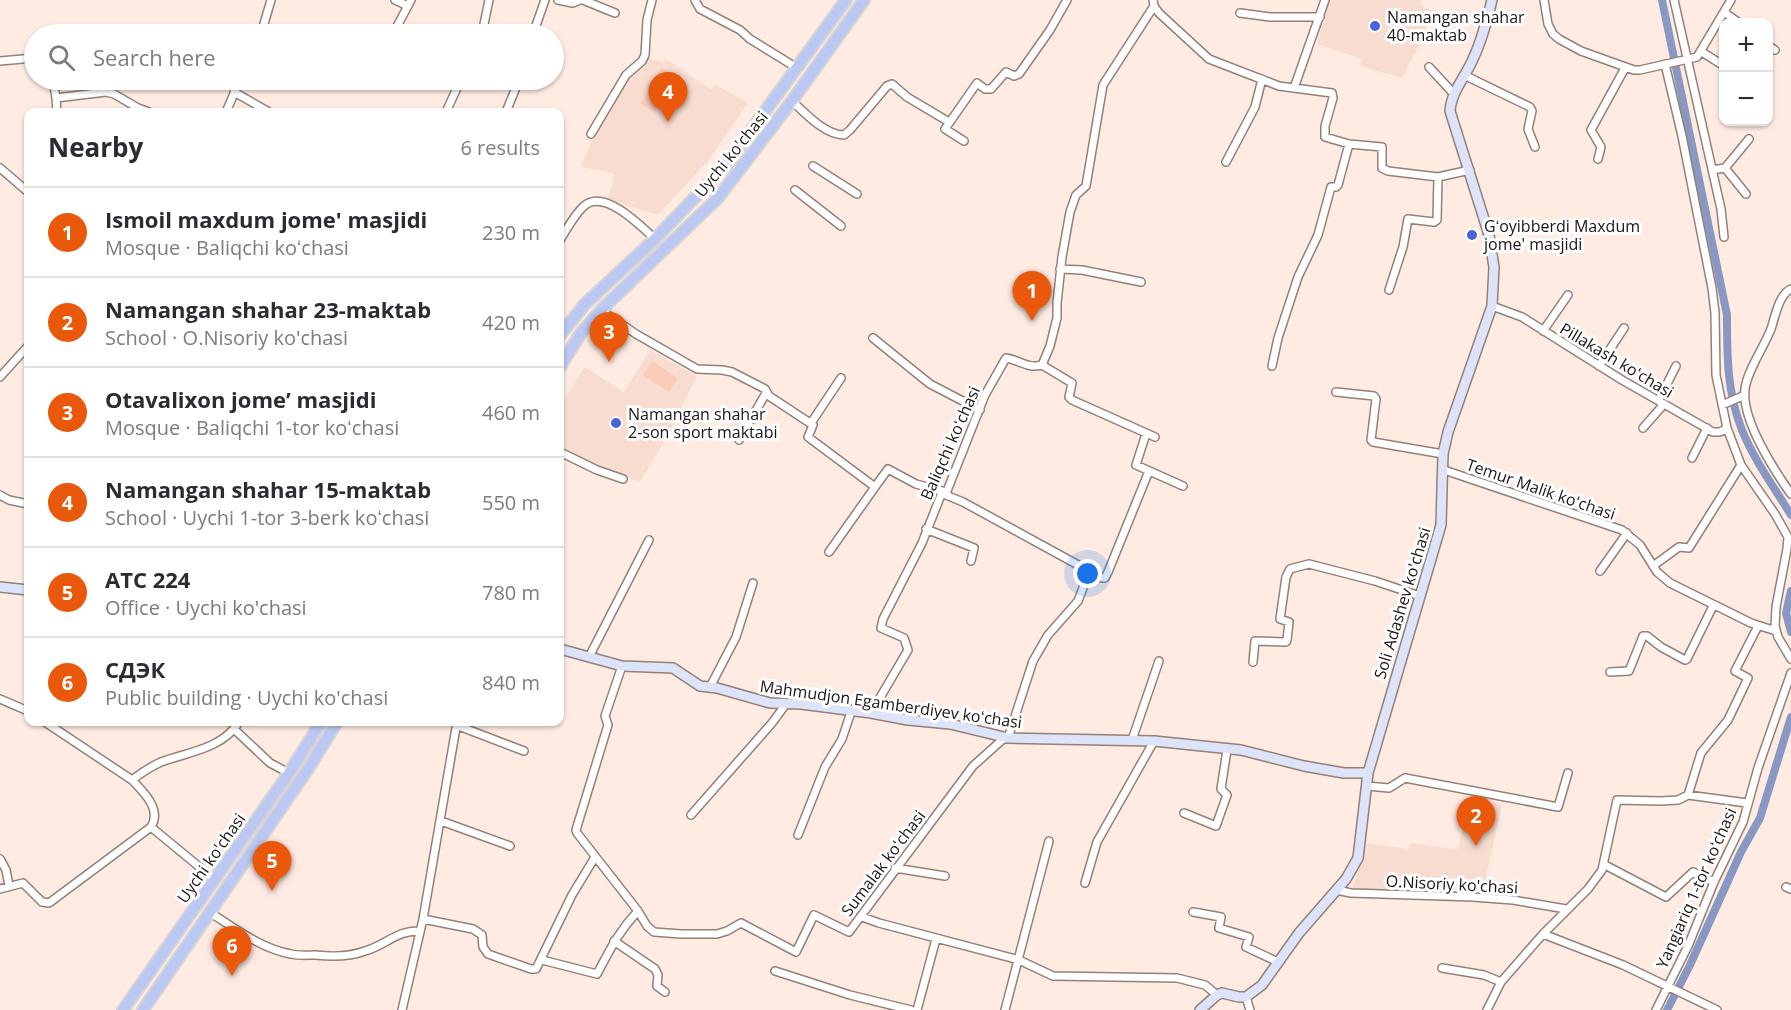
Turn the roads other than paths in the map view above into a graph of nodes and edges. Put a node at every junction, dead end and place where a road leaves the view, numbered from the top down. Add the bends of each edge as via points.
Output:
1 (271, 0) edge
2 (395, 0) edge
3 (489, 0) edge
4 (544, 0) edge
5 (558, 0) edge
6 (581, 0) edge
7 (652, 0) edge
8 (694, 0) edge
9 (846, 0) edge
10 (864, 0) edge
11 (1066, 0) edge
12 (1324, 0) edge
13 (1492, 0) edge
14 (1544, 0) edge
15 (1674, 0) edge
16 (1731, 0) edge
17 (409, 3) edge
18 (1153, 3) edge
19 (1724, 12) junction
20 (615, 13) dead end
21 (1240, 13) dead end
22 (1320, 17) junction
23 (1732, 18) edge
24 (264, 24) edge
25 (398, 24) edge
26 (484, 24) edge
27 (536, 24) edge
28 (1701, 52) junction
29 (24, 59) edge
30 (1686, 60) junction
31 (0, 61) edge
32 (1668, 63) junction
33 (1719, 63) edge
34 (1429, 67) dead end
35 (797, 68) junction
36 (1625, 68) junction
37 (1466, 76) junction
38 (1262, 80) junction
39 (1294, 88) junction
40 (55, 90) edge
41 (456, 90) edge
42 (515, 90) edge
43 (234, 92) joint
44 (1454, 94) junction
45 (56, 98) junction
46 (792, 101) junction
47 (57, 108) edge
48 (138, 108) edge
49 (228, 108) edge
50 (262, 108) edge
51 (448, 108) edge
52 (508, 108) edge
53 (949, 122) junction
54 (591, 134) dead end
55 (1749, 139) dead end
56 (964, 141) dead end
57 (1349, 144) junction
58 (1535, 147) dead end
59 (1598, 159) dead end
60 (1226, 162) dead end
61 (813, 166) dead end
62 (0, 168) edge
63 (1725, 168) junction
64 (1470, 170) junction
65 (1712, 170) junction
66 (1438, 177) junction
67 (24, 189) edge
68 (795, 190) dead end
69 (858, 194) dead end
70 (1746, 194) dead end
71 (842, 226) dead end
72 (564, 234) edge
73 (1724, 237) dead end
74 (655, 239) junction
75 (1060, 269) junction
76 (1141, 282) dead end
77 (1791, 289) edge
78 (1389, 290) dead end
79 (1568, 295) dead end
80 (1492, 306) junction
81 (602, 310) junction
82 (1624, 328) dead end
83 (564, 330) edge
84 (1543, 332) junction
85 (873, 338) dead end
86 (24, 350) edge
87 (564, 361) edge
88 (1042, 365) junction
89 (1272, 366) dead end
90 (1599, 366) junction
91 (1676, 366) dead end
92 (0, 377) edge
93 (841, 378) dead end
94 (766, 393) junction
95 (1335, 393) dead end
96 (1744, 395) junction
97 (1661, 402) junction
98 (1725, 404) junction
99 (980, 410) junction
100 (811, 423) junction
101 (1643, 428) dead end
102 (1707, 428) junction
103 (1727, 428) junction
104 (1146, 434) junction
105 (1155, 437) dead end
106 (739, 440) dead end
107 (564, 454) edge
108 (1443, 454) junction
109 (1692, 458) dead end
110 (1741, 465) junction
111 (1444, 470) junction
112 (1149, 471) junction
113 (623, 479) dead end
114 (1184, 486) dead end
115 (875, 487) junction
116 (944, 493) junction
117 (1791, 494) edge
118 (0, 495) edge
119 (24, 503) edge
120 (926, 529) junction
121 (1627, 533) junction
122 (649, 540) dead end
123 (1789, 550) edge
124 (829, 552) dead end
125 (971, 561) dead end
126 (1653, 566) junction
127 (1089, 572) junction
128 (1600, 572) dead end
129 (753, 583) dead end
130 (0, 586) edge
131 (24, 589) edge
132 (1420, 596) junction
133 (1713, 606) junction
134 (1758, 626) junction
135 (1776, 631) junction
136 (564, 650) edge
137 (589, 657) junction
138 (1791, 659) edge
139 (1159, 661) dead end
140 (1253, 663) dead end
141 (622, 666) junction
142 (1610, 672) dead end
143 (1791, 673) edge
144 (710, 687) junction
145 (0, 699) edge
146 (786, 704) junction
147 (24, 709) edge
148 (851, 712) junction
149 (871, 713) junction
150 (51, 726) edge
151 (236, 726) edge
152 (318, 726) edge
153 (335, 726) edge
154 (456, 726) edge
155 (463, 726) edge
156 (234, 729) junction
157 (1008, 738) junction
158 (1132, 740) junction
159 (1154, 741) junction
160 (1227, 750) junction
161 (524, 751) dead end
162 (289, 773) junction
163 (1368, 773) junction
164 (1568, 773) dead end
165 (132, 780) junction
166 (1367, 786) junction
167 (1688, 795) junction
168 (1747, 803) junction
169 (1184, 813) dead end
170 (691, 815) dead end
171 (441, 821) junction
172 (151, 827) junction
173 (798, 835) dead end
174 (1049, 841) dead end
175 (510, 846) dead end
176 (595, 857) junction
177 (0, 859) edge
178 (1605, 865) junction
179 (895, 868) junction
180 (945, 876) dead end
181 (214, 879) junction
182 (1714, 882) junction
183 (1085, 884) dead end
184 (9, 886) junction
185 (0, 889) edge
186 (1336, 890) junction
187 (1566, 909) junction
188 (638, 911) junction
189 (209, 912) junction
190 (1193, 912) dead end
191 (862, 916) junction
192 (423, 919) junction
193 (420, 931) junction
194 (1543, 934) junction
195 (936, 939) junction
196 (614, 941) junction
197 (542, 960) junction
198 (1019, 960) junction
199 (1278, 962) junction
200 (1442, 968) dead end
201 (775, 971) dead end
202 (1502, 982) junction
203 (1670, 988) junction
204 (665, 992) dead end
205 (1217, 995) junction
206 (1246, 996) junction
207 (123, 1010) edge
208 (143, 1010) edge
209 (402, 1010) edge
210 (911, 1010) edge
211 (917, 1010) edge
212 (1005, 1010) edge
213 (1200, 1010) edge
214 (1250, 1010) edge
215 (1487, 1010) edge
216 (1656, 1010) edge
217 (1717, 1010) edge

1 - 24 street
2 - 17 street
3 - 26 street
4 - 27 street
5 - 6 street
6 - 20 street
7 - 54 street via 645,55 626,75
8 - 35 street via 700,9
9 - 35 main road, Uychi ko'chasi
10 - 46 main road, Uychi ko'chasi
11 - 53 street via 1017,76 1006,72 989,89 977,83
12 - 22 street
13 - 37 street
14 - 36 street via 1548,24 1559,39
15 - 30 street
16 - 19 street
17 - 25 street
18 - 38 street via 1209,59
18 - 75 street via 1101,92 1088,180 1073,200
19 - 23 street
19 - 28 street
21 - 22 street
22 - 39 street
28 - 30 street
28 - 33 street
29 - 31 street
30 - 32 street
30 - 65 street
32 - 36 street via 1640,70
32 - 98 street via 1712,288 1716,375
34 - 44 street
35 - 74 main road, Uychi ko'chasi via 726,165
36 - 59 street via 1591,130 1601,147
37 - 44 street
37 - 58 street via 1530,107 1528,129
38 - 39 street
38 - 60 street via 1255,107
39 - 57 street via 1332,93 1324,134 1330,140
40 - 45 street
41 - 51 street
42 - 52 street
43 - 49 street
43 - 50 street
44 - 64 street, Soli Adashev ko'chasi via 1450,111
45 - 47 street
45 - 48 street via 106,92
46 - 53 street via 827,130 844,135 892,84
46 - 81 main road, Uychi ko'chasi via 718,198
53 - 56 street via 946,130
55 - 63 street
57 - 66 street via 1383,148 1385,170
57 - 89 street via 1338,185 1330,189 1318,236 1298,278
61 - 69 street
62 - 67 street
63 - 65 street
63 - 70 street
64 - 66 street
64 - 80 street, Soli Adashev ko'chasi via 1489,236 1494,267
65 - 73 street
66 - 78 street via 1437,220 1408,219
68 - 71 street
72 - 74 street via 583,207 595,201 623,212
74 - 83 main road, Uychi ko'chasi via 585,304
75 - 76 street
75 - 88 street via 1056,326
77 - 96 street via 1784,294
79 - 84 street
80 - 84 street, Pillakash koʻchasi via 1522,317
80 - 108 street, Soli Adashev ko'chasi
81 - 87 main road, Uychi ko'chasi
81 - 94 street via 697,369 732,372
82 - 90 street
84 - 90 street, Pillakash koʻchasi
85 - 99 street via 930,384
86 - 92 street
88 - 99 street, Baliqchi koʻchasi via 1029,367 1006,358
88 - 104 street via 1072,383 1072,400
90 - 97 street, Pillakash koʻchasi
91 - 97 street
93 - 100 street
94 - 100 street
94 - 106 street
95 - 108 street via 1374,396 1373,442
96 - 98 street
96 - 117 street via 1762,447
97 - 101 street
97 - 102 street, Pillakash koʻchasi
98 - 103 street
99 - 116 street, Baliqchi koʻchasi
100 - 115 street via 808,437
102 - 103 street, Pillakash koʻchasi via 1713,432
102 - 109 street
103 - 110 street
104 - 105 street
104 - 112 street via 1136,463
107 - 113 street
108 - 111 street, Soli Adashev ko'chasi
110 - 123 street via 1785,531
110 - 126 street via 1689,548 1679,547
111 - 121 street, Temur Malik koʻchasi
111 - 132 street, Soli Adashev ko'chasi via 1441,525
112 - 114 street
112 - 127 street via 1105,577
115 - 116 street via 888,469
115 - 124 street
116 - 120 street, Baliqchi koʻchasi
116 - 127 street
118 - 119 street
120 - 125 street via 974,548
120 - 149 street, Baliqchi koʻchasi via 881,627 904,638 908,650
121 - 126 street, Temur Malik koʻchasi
121 - 128 street
122 - 137 street
123 - 135 street via 1776,607
126 - 133 street, Temur Malik koʻchasi via 1662,578
127 - 157 street via 1078,601 1037,653
129 - 144 street via 736,637
130 - 131 street
132 - 140 street via 1309,564 1293,567 1287,572 1280,619 1289,622 1287,640 1256,641
132 - 163 street, Soli Adashev ko'chasi
133 - 134 street, Temur Malik koʻchasi
133 - 142 street via 1687,659 1643,636 1629,671
134 - 135 street, Temur Malik koʻchasi
134 - 167 street via 1736,671 1748,678 1728,720 1701,753
135 - 138 street
136 - 137 street, Mahmudjon Egamberdiyev koʻchasi
137 - 141 street, Mahmudjon Egamberdiyev koʻchasi
139 - 158 street
141 - 144 street, Mahmudjon Egamberdiyev koʻchasi via 673,668 700,686
141 - 176 street, Sumalak koʻchasi via 576,830
143 - 168 street, Yangiariq 1-tor koʻchasi
144 - 146 street, Mahmudjon Egamberdiyev koʻchasi via 752,700
145 - 147 street
146 - 148 street, Mahmudjon Egamberdiyev koʻchasi
146 - 170 street
148 - 149 street, Mahmudjon Egamberdiyev koʻchasi
148 - 173 street
149 - 157 street, Mahmudjon Egamberdiyev koʻchasi via 950,724
150 - 165 street
151 - 156 street
152 - 162 main road, Uychi ko'chasi
153 - 189 main road, Uychi ko'chasi
154 - 171 street
155 - 161 street
156 - 162 street via 270,763
156 - 165 street via 210,745 158,763
157 - 158 street, Mahmudjon Egamberdiyev koʻchasi
157 - 179 street, Sumalak koʻchasi via 973,766
158 - 159 street, Mahmudjon Egamberdiyev koʻchasi
159 - 160 street, Mahmudjon Egamberdiyev koʻchasi
159 - 183 street via 1097,842
160 - 163 street, Mahmudjon Egamberdiyev koʻchasi via 1314,768
160 - 169 street via 1221,789 1227,795 1216,825
162 - 181 main road, Uychi ko'chasi
163 - 166 street, Soli Adashev ko'chasi
164 - 166 street via 1558,807 1405,777 1394,787
165 - 172 street via 155,810
166 - 186 street, Soli Adashev ko'chasi via 1358,858
167 - 168 street
167 - 178 street via 1678,800 1617,800
168 - 182 street, Yangiariq 1-tor koʻchasi via 1743,822
171 - 175 street
171 - 192 street
172 - 181 street
172 - 184 street via 49,903 42,902 26,884
174 - 198 street
176 - 188 street, Sumalak koʻchasi
176 - 197 street via 572,895
177 - 184 street
178 - 182 street via 1666,897 1693,872
178 - 187 street via 1588,889
179 - 180 street
179 - 191 street, Sumalak koʻchasi
181 - 207 main road, Uychi ko'chasi
182 - 203 street, Yangiariq 1-tor koʻchasi
184 - 185 street
186 - 187 street, O.Nisoriy ko'chasi via 1513,900
186 - 199 street, Soli Adashev ko'chasi
187 - 194 street
188 - 191 street, Sumalak koʻchasi via 647,926 660,934 722,933 741,923 796,952 814,915 847,932
188 - 196 street
189 - 193 street via 271,949 292,955 336,957 359,953 405,931
189 - 208 main road, Uychi ko'chasi
190 - 199 street via 1221,917 1219,928 1249,937 1246,947
191 - 195 street
192 - 193 street
192 - 197 street via 473,929 482,935 488,954 503,961 534,970
193 - 209 street
194 - 202 street
194 - 203 street
195 - 198 street
195 - 211 street
196 - 197 street via 596,974
196 - 204 street via 656,969 657,986
198 - 205 street via 1053,976 1177,978 1205,986
198 - 212 street
199 - 206 street, Soli Adashev ko'chasi via 1262,985
200 - 202 street
201 - 210 street
202 - 215 street
203 - 216 street, Yangiariq 1-tor koʻchasi
203 - 217 street
205 - 206 street
205 - 213 street
206 - 214 street

